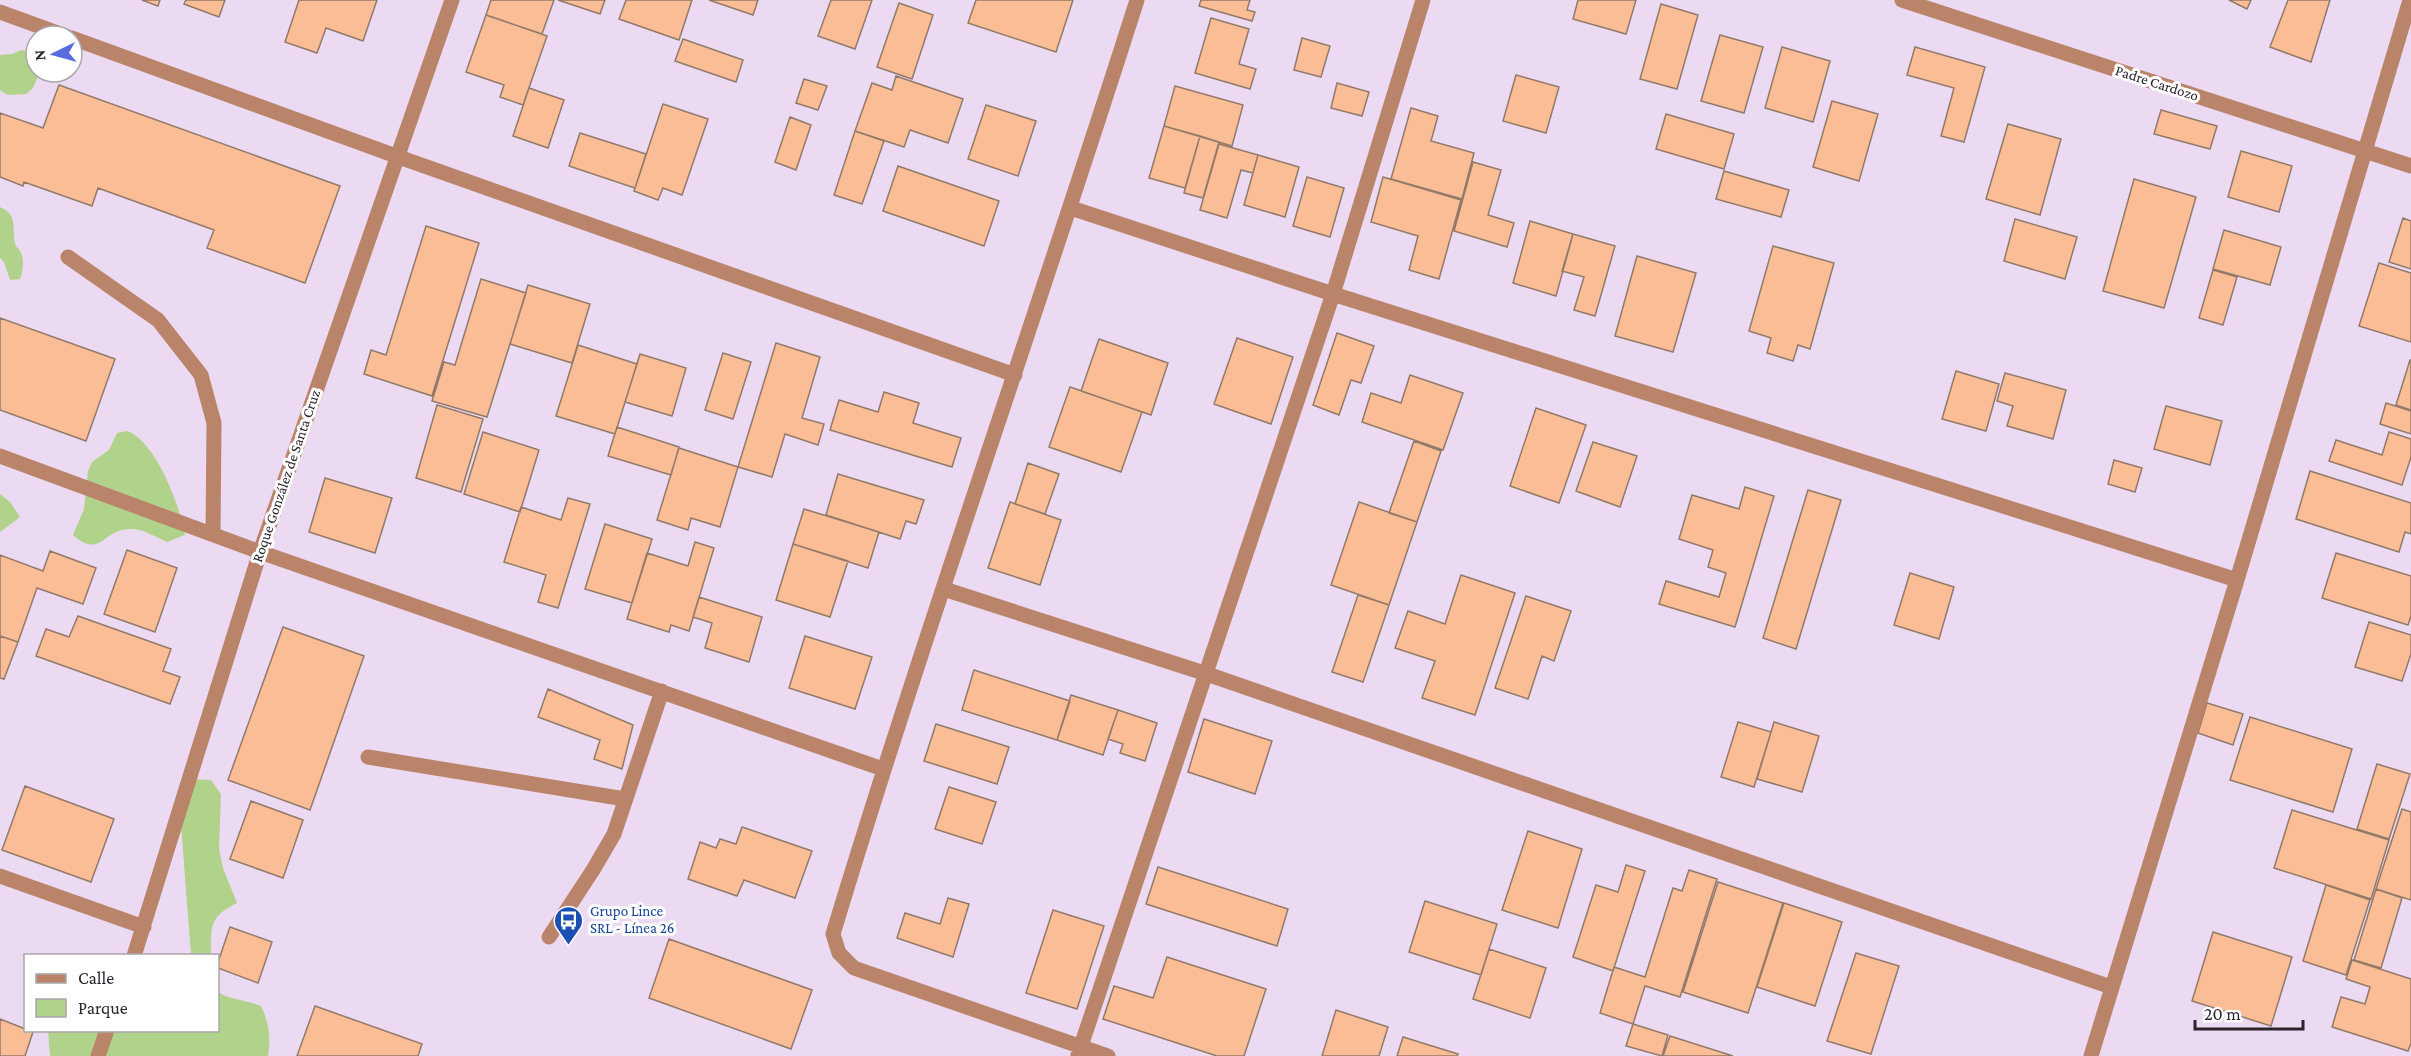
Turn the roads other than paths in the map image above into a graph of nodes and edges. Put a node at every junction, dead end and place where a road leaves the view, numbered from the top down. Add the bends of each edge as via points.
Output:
1 (452, 0) edge
2 (1137, 0) edge
3 (1423, 0) edge
4 (1902, 0) edge
5 (2410, 0) edge
6 (0, 12) edge
7 (33, 24) edge
8 (84, 42) edge
9 (2366, 151) junction
10 (396, 156) junction
11 (2411, 166) edge
12 (1071, 208) junction
13 (68, 257) dead end
14 (1333, 294) junction
15 (1015, 375) junction
16 (0, 456) edge
17 (213, 534) junction
18 (260, 552) junction
19 (2237, 580) junction
20 (944, 588) junction
21 (1207, 674) junction
22 (662, 691) junction
23 (368, 757) dead end
24 (883, 769) junction
25 (625, 799) junction
26 (0, 876) edge
27 (144, 927) junction
28 (549, 937) dead end
29 (135, 954) edge
30 (2111, 987) junction
31 (106, 1032) edge
32 (1079, 1051) edge
33 (98, 1056) edge
34 (1108, 1056) edge
35 (2091, 1056) edge

1 - 10 street, Roque González de Santa Cruz
2 - 12 street
3 - 14 street
4 - 9 street, Padre Cardozo
5 - 9 street
6 - 7 street
8 - 10 street
9 - 11 street, Padre Cardozo
9 - 19 street
10 - 15 street
10 - 18 street, Roque González de Santa Cruz
12 - 14 street
12 - 15 street
13 - 17 street via 158,320 201,375 214,423
14 - 19 street
14 - 21 street
15 - 20 street
16 - 17 street
17 - 18 street
18 - 22 street
18 - 27 street, Roque González de Santa Cruz
19 - 30 street
20 - 21 street
20 - 24 street
21 - 30 street
21 - 32 street
22 - 24 street
22 - 25 street
23 - 25 street
24 - 32 street via 833,934 839,953 854,968
25 - 28 street via 614,834
26 - 27 street
27 - 29 street, Roque González de Santa Cruz
30 - 35 street
31 - 33 street
32 - 34 street

